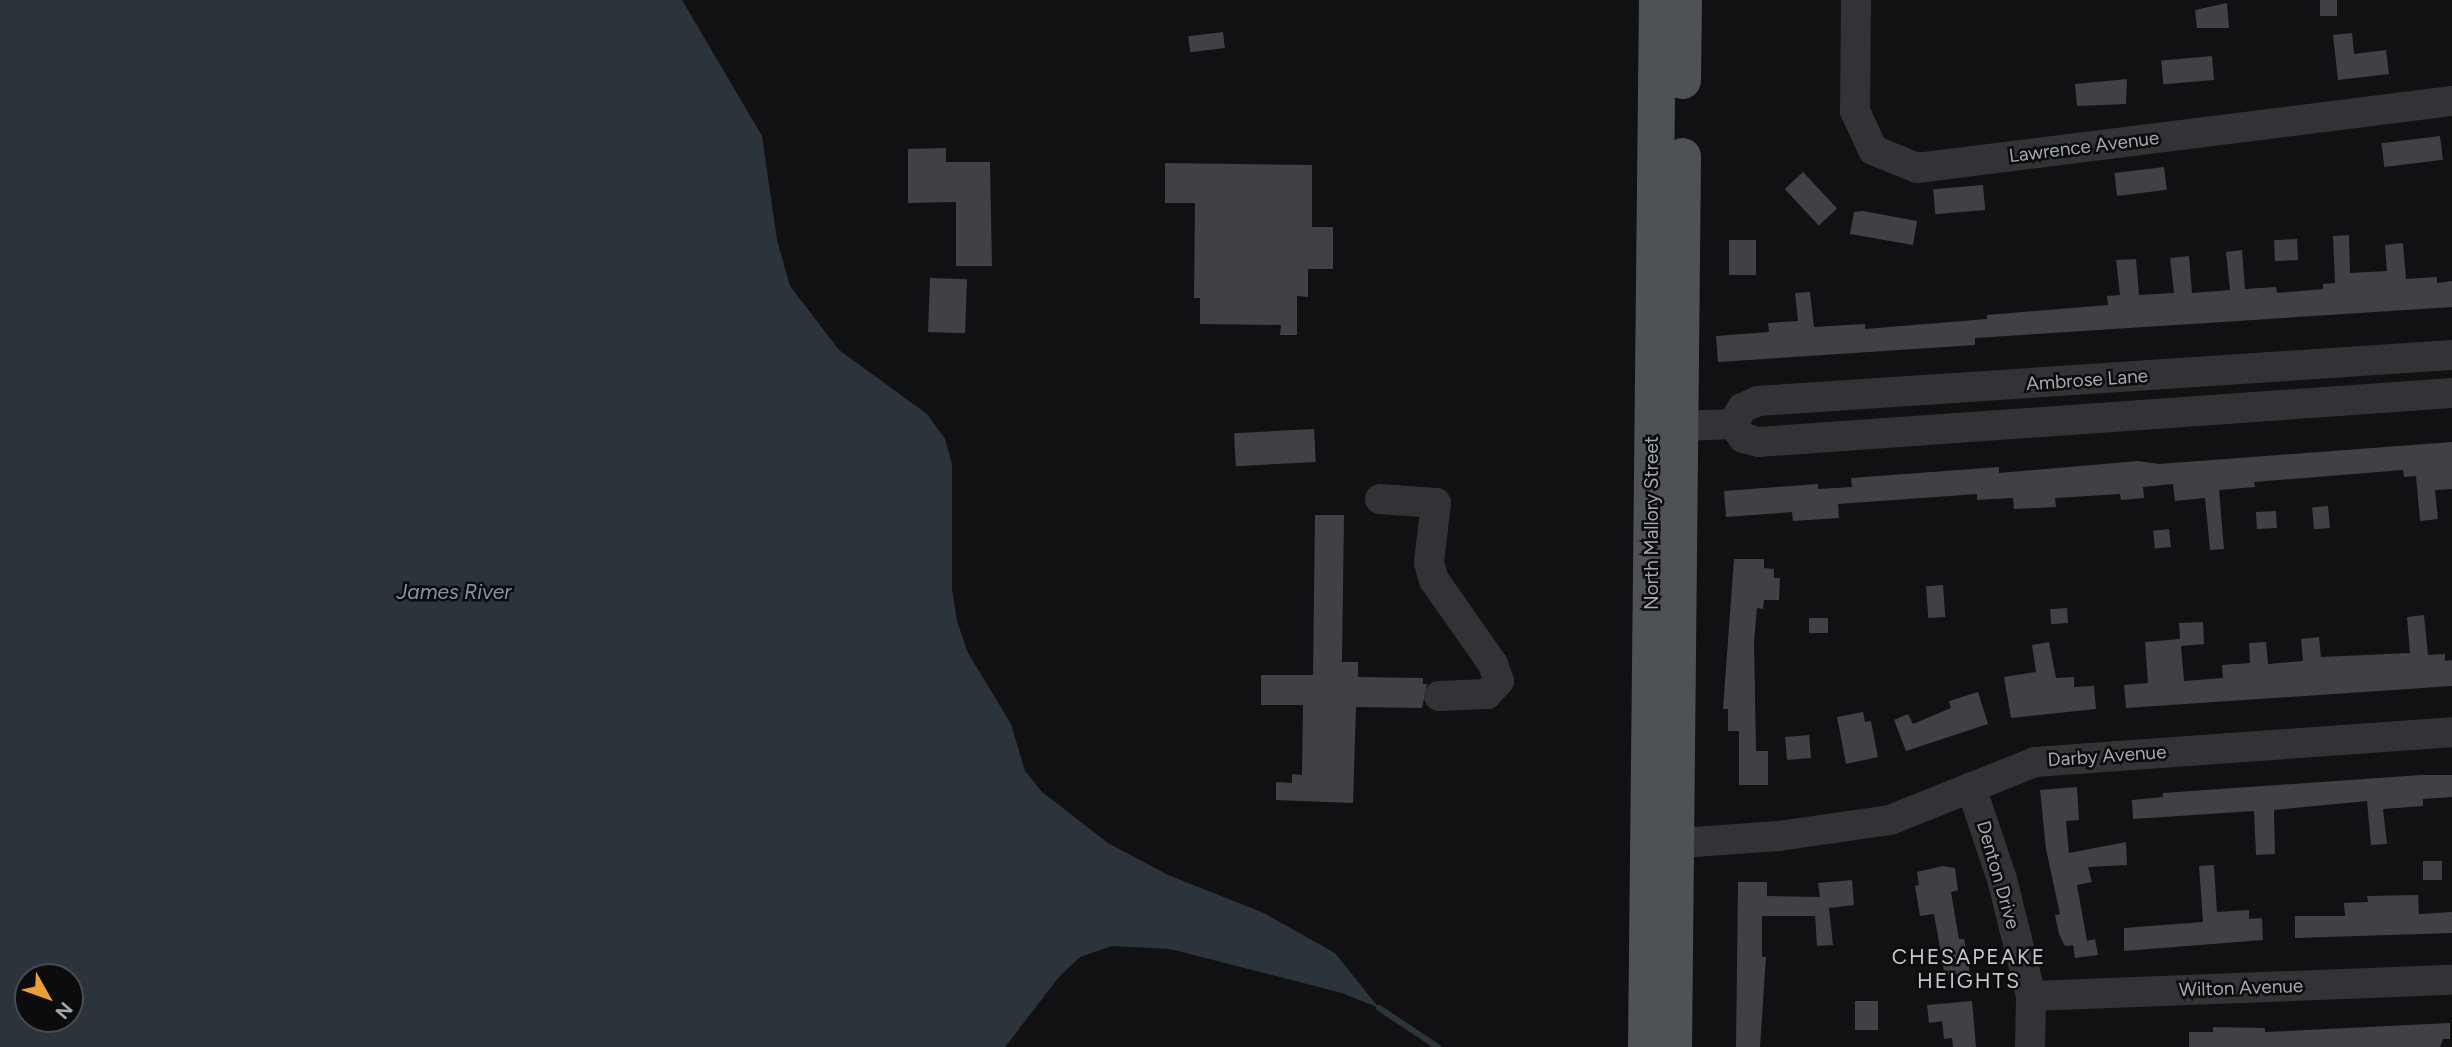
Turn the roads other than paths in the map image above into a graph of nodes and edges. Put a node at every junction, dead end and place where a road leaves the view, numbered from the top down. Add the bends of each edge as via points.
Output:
1 (1657, 0) edge
2 (1683, 0) edge
3 (1856, 0) edge
4 (2452, 101) edge
5 (2452, 355) edge
6 (2262, 368) junction
7 (1912, 392) junction
8 (2452, 393) edge
9 (2265, 406) junction
10 (1733, 425) junction
11 (1667, 427) junction
12 (1916, 431) junction
13 (1380, 499) dead end
14 (1439, 696) dead end
15 (2452, 732) edge
16 (1971, 787) junction
17 (1662, 845) junction
18 (2452, 980) edge
19 (2031, 996) junction
20 (1646, 1047) edge
21 (1672, 1047) edge
22 (2030, 1047) edge

1 - 11 main road, North Mallory Street
2 - 11 main road, North Mallory Street
3 - 4 street, Lawrence Avenue via 1855,111 1873,150 1917,167
5 - 6 street, Ambrose Lane
6 - 7 street, Ambrose Lane
6 - 9 street
7 - 10 street, Ambrose Lane via 1758,401 1742,408
7 - 12 street
8 - 9 street, Ambrose Lane
9 - 12 street, Ambrose Lane
10 - 11 street
10 - 12 street, Ambrose Lane via 1739,435 1754,442
11 - 17 main road, North Mallory Street
13 - 14 street via 1436,503 1429,563 1434,580 1493,664 1499,681 1487,694
15 - 16 street, Darby Avenue via 2035,762
16 - 17 street, Darby Avenue via 1890,820
16 - 19 street, Denton Drive via 2002,879
17 - 20 main road, North Mallory Street
17 - 21 main road, North Mallory Street
18 - 19 street, Wilton Avenue
19 - 22 street, Denton Drive

